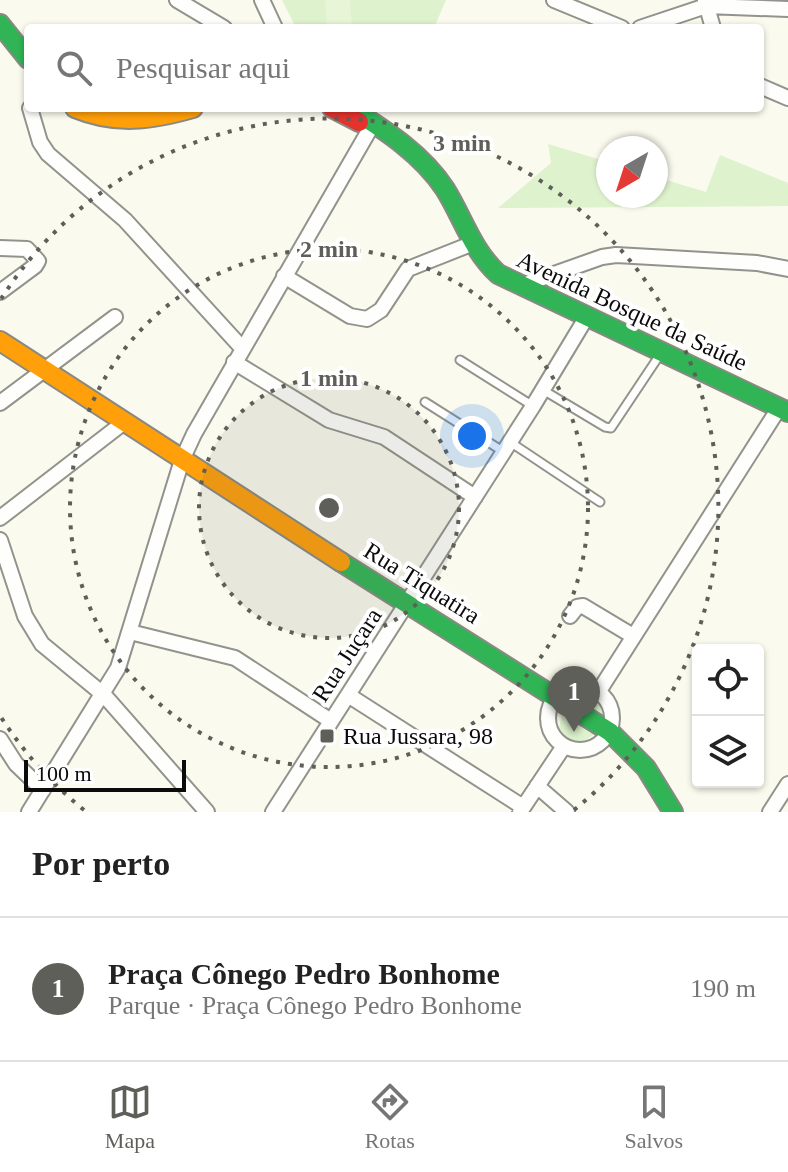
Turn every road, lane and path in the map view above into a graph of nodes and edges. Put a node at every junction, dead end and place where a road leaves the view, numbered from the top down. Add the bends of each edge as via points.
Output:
1 (177, 0) edge
2 (262, 0) edge
3 (554, 0) edge
4 (706, 3) edge
5 (788, 9) edge
6 (217, 24) edge
7 (273, 24) edge
8 (612, 24) edge
9 (651, 24) edge
10 (712, 24) edge
11 (1, 27) edge
12 (24, 54) edge
13 (764, 88) edge
14 (788, 98) edge
15 (31, 112) edge
16 (85, 112) edge
17 (180, 112) edge
18 (342, 112) edge
19 (356, 112) edge
20 (375, 126) junction
21 (471, 244) junction
22 (0, 248) edge
23 (788, 269) edge
24 (284, 276) junction
25 (523, 285) junction
26 (0, 292) edge
27 (115, 317) dead end
28 (586, 318) junction
29 (0, 341) edge
30 (242, 348) junction
31 (661, 353) junction
32 (460, 360) dead end
33 (234, 362) junction
34 (44, 370) junction
35 (543, 390) junction
36 (425, 402) dead end
37 (0, 403) edge
38 (533, 406) junction
39 (783, 413) edge
40 (123, 423) junction
41 (507, 447) junction
42 (182, 460) junction
43 (475, 497) junction
44 (600, 502) dead end
45 (0, 518) edge
46 (0, 540) edge
47 (407, 602) junction
48 (570, 616) dead end
49 (130, 632) junction
50 (633, 636) junction
51 (599, 691) junction
52 (104, 695) junction
53 (348, 695) junction
54 (555, 697) junction
55 (331, 721) junction
56 (610, 732) junction
57 (0, 739) edge
58 (564, 746) junction
59 (788, 784) edge
60 (537, 786) junction
61 (43, 790) junction
62 (522, 809) edge
63 (29, 812) edge
64 (207, 812) edge
65 (273, 812) edge
66 (567, 812) edge
67 (673, 812) edge
68 (770, 812) edge

1 - 6 street
2 - 7 street
3 - 8 street
4 - 5 street
4 - 9 street
4 - 10 street
11 - 12 street
13 - 14 street
15 - 30 street via 48,154 125,220
16 - 17 street via 128,123
18 - 20 street, Avenida Bosque da Saúde
19 - 20 street, Avenida Bosque da Saúde
20 - 21 street, Avenida Bosque da Saúde via 430,170
20 - 24 street
21 - 24 street via 408,269 381,310 367,319 350,316
21 - 25 street, Avenida Bosque da Saúde via 485,264
22 - 26 street via 27,249 38,261
23 - 25 street via 616,255
24 - 30 street
25 - 28 street, Avenida Bosque da Saúde
27 - 34 street
28 - 31 street, Avenida Bosque da Saúde
28 - 35 street, Rua Juçara
29 - 34 street, Rua Tiquatira
30 - 33 street
31 - 35 lane via 611,428
31 - 39 street, Avenida Bosque da Saúde
32 - 38 lane
33 - 42 street
33 - 43 street via 329,420 384,437
34 - 37 street
34 - 40 street, Rua Tiquatira
35 - 38 street, Rua Juçara
36 - 41 lane
38 - 41 street, Rua Juçara
39 - 50 street
40 - 42 street, Rua Tiquatira
40 - 45 street
41 - 43 street, Rua Juçara
41 - 44 lane
42 - 47 street, Rua Tiquatira
42 - 49 street
43 - 47 street, Rua Juçara
46 - 52 street via 33,632
47 - 53 street, Rua Juçara
47 - 54 street, Rua Tiquatira
48 - 50 street via 583,606
49 - 52 street
49 - 55 street via 235,658
50 - 51 street
51 - 54 street via 574,685
51 - 56 street via 612,709
52 - 61 street
52 - 64 street
53 - 55 street, Rua Juçara
53 - 62 street
54 - 56 street, Rua Tiquatira
54 - 58 street via 548,723
55 - 65 street, Rua Juçara
56 - 58 street via 589,749
56 - 67 street, Rua Tiquatira via 655,776
57 - 61 street
58 - 60 street
59 - 68 street
60 - 62 street
60 - 66 street
61 - 63 street

